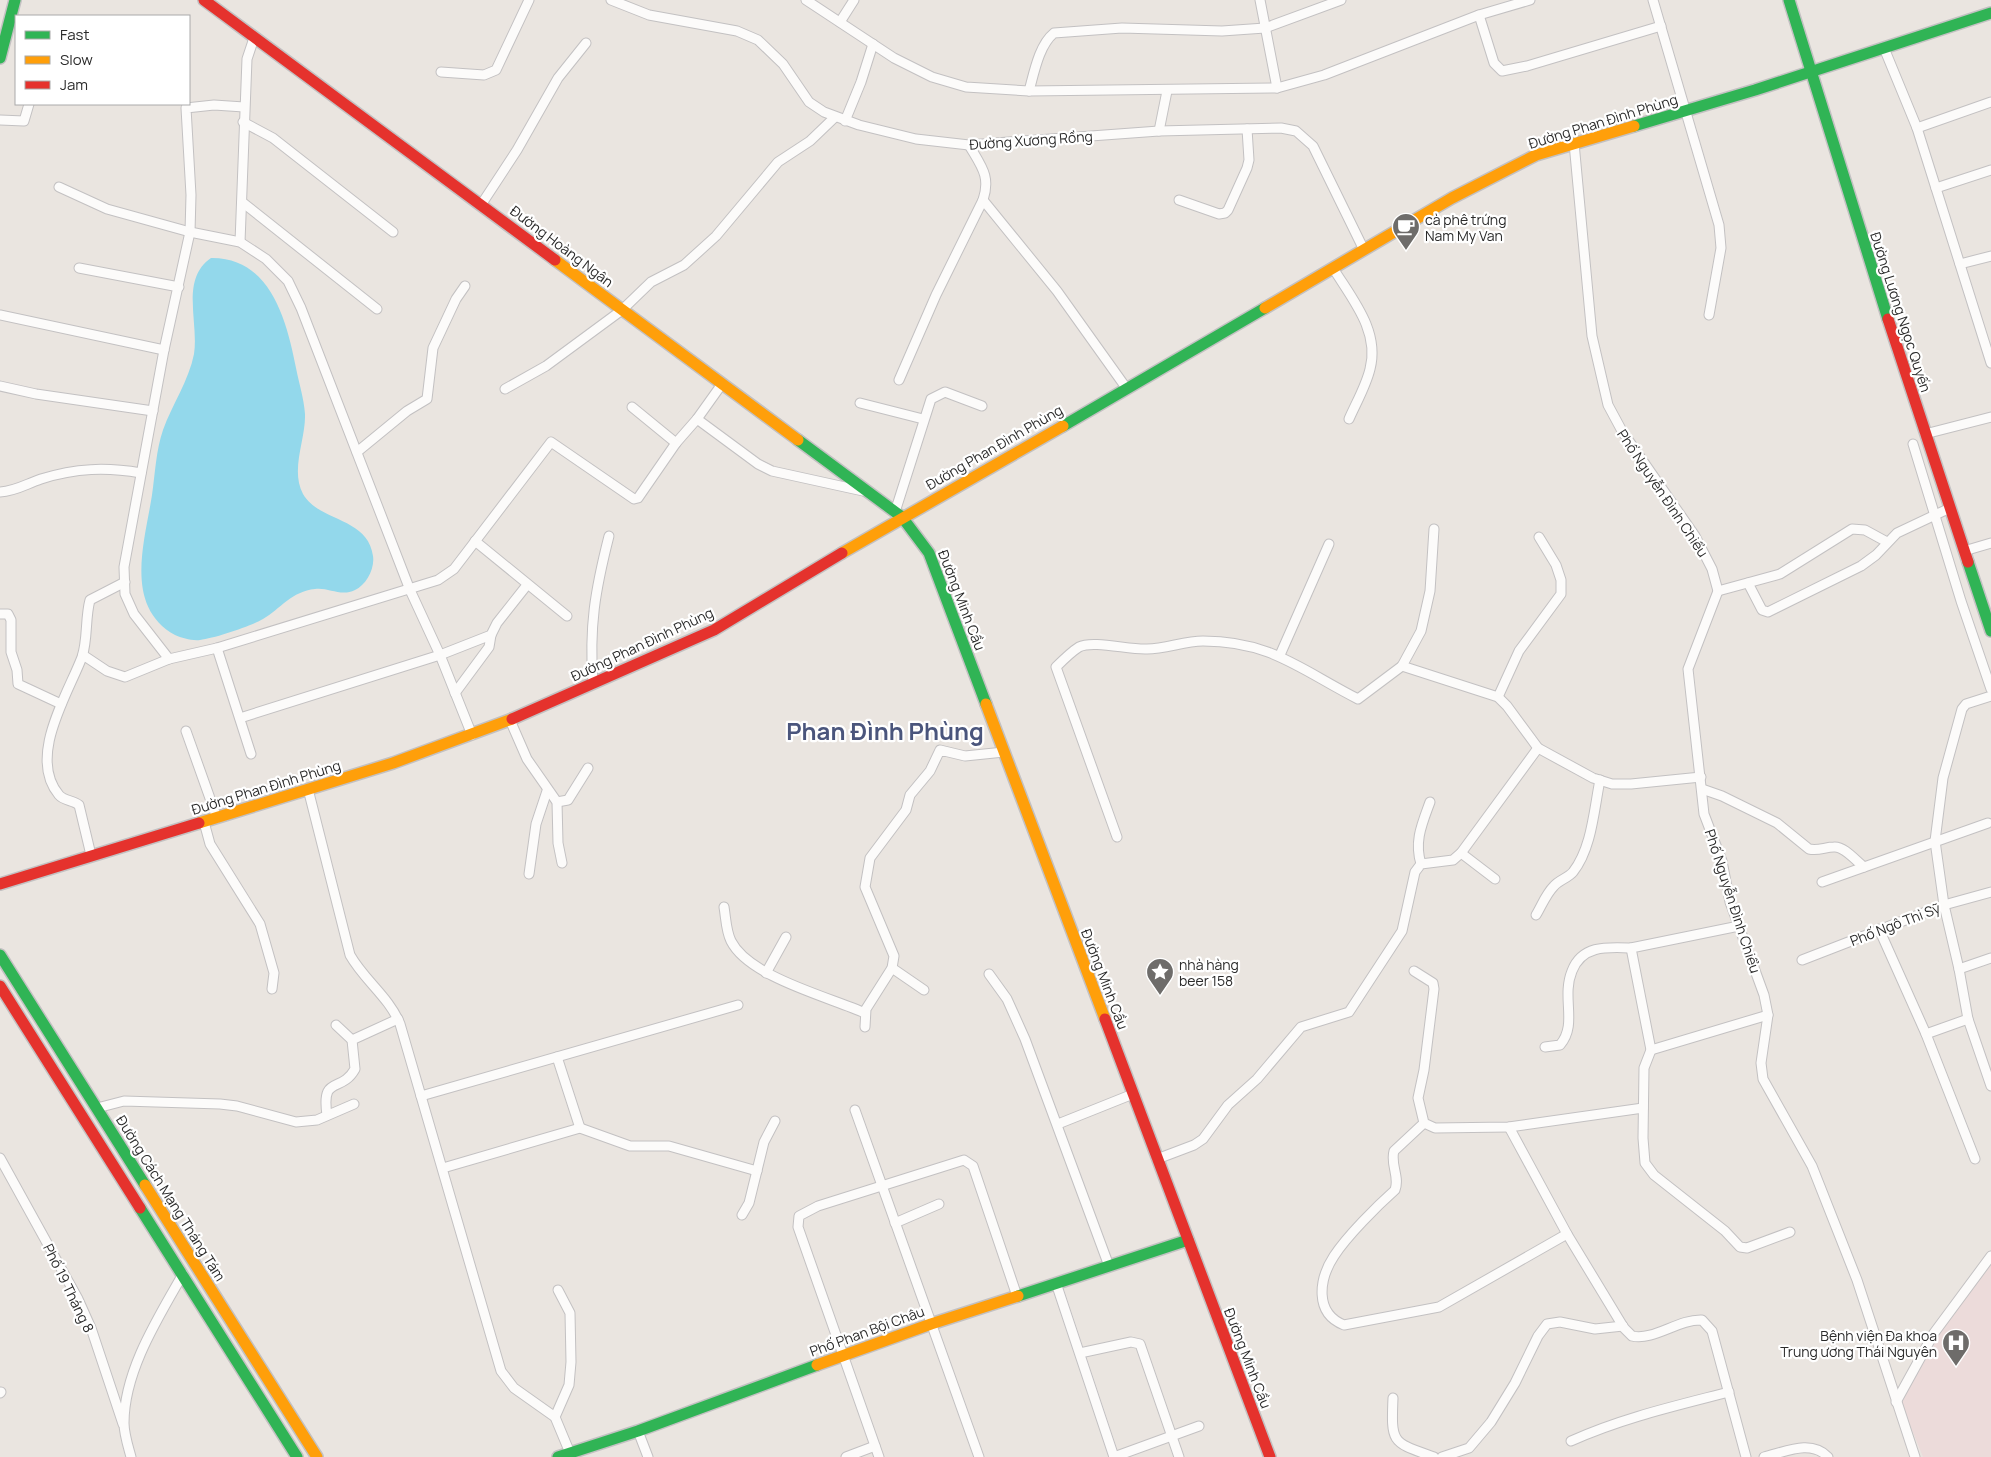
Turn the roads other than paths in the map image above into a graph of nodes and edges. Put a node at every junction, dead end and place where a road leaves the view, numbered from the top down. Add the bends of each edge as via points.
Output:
1 (15, 0) edge
2 (204, 0) edge
3 (528, 0) edge
4 (611, 0) edge
5 (806, 0) edge
6 (854, 0) edge
7 (1260, 0) edge
8 (1342, 0) edge
9 (1530, 0) edge
10 (1653, 0) edge
11 (1789, 0) edge
12 (1991, 13) edge
13 (1479, 15) junction
14 (840, 22) junction
15 (1661, 26) junction
16 (1265, 28) junction
17 (254, 38) junction
18 (586, 43) dead end
19 (873, 44) junction
20 (1884, 48) junction
21 (0, 58) edge
22 (441, 72) dead end
23 (1810, 72) junction
24 (1277, 88) junction
25 (1029, 91) junction
26 (1167, 91) junction
27 (1991, 102) edge
28 (29, 105) edge
29 (244, 107) junction
30 (1686, 111) junction
31 (835, 117) junction
32 (0, 120) edge
33 (845, 121) junction
34 (244, 122) junction
35 (1917, 128) junction
36 (1247, 129) junction
37 (1158, 131) junction
38 (1574, 144) junction
39 (969, 145) junction
40 (1991, 170) edge
41 (59, 187) dead end
42 (1936, 188) junction
43 (983, 200) junction
44 (1179, 200) dead end
45 (242, 202) junction
46 (481, 205) junction
47 (190, 232) junction
48 (393, 232) dead end
49 (240, 242) junction
50 (1364, 250) junction
51 (1991, 256) edge
52 (1960, 264) junction
53 (79, 268) dead end
54 (1333, 268) junction
55 (465, 286) dead end
56 (179, 287) junction
57 (377, 308) dead end
58 (622, 310) junction
59 (0, 315) edge
60 (1709, 315) dead end
61 (164, 350) junction
62 (1991, 363) edge
63 (899, 380) dead end
64 (722, 384) junction
65 (0, 386) edge
66 (505, 389) dead end
67 (1126, 389) junction
68 (860, 403) dead end
69 (982, 406) dead end
70 (632, 407) dead end
71 (153, 411) junction
72 (1991, 417) edge
73 (697, 419) junction
74 (924, 419) junction
75 (1350, 419) dead end
76 (1925, 434) junction
77 (676, 443) junction
78 (1913, 444) dead end
79 (357, 452) junction
80 (141, 472) junction
81 (0, 492) edge
82 (866, 492) junction
83 (1950, 508) junction
84 (899, 514) junction
85 (1935, 515) junction
86 (1434, 529) dead end
87 (608, 536) dead end
88 (1539, 537) dead end
89 (475, 541) junction
90 (1887, 542) junction
91 (1991, 543) edge
92 (1329, 544) dead end
93 (1964, 551) junction
94 (125, 582) junction
95 (1748, 583) junction
96 (527, 585) junction
97 (410, 590) junction
98 (1718, 591) junction
99 (0, 614) edge
100 (567, 616) dead end
101 (1991, 631) edge
102 (491, 635) junction
103 (217, 648) junction
104 (82, 655) junction
105 (440, 655) junction
106 (1280, 655) junction
107 (169, 659) junction
108 (1402, 666) junction
109 (593, 684) junction
110 (1991, 689) edge
111 (455, 693) junction
112 (1991, 696) edge
113 (1498, 697) junction
114 (61, 704) junction
115 (240, 718) junction
116 (510, 720) junction
117 (186, 731) dead end
118 (472, 735) junction
119 (1538, 748) junction
120 (1004, 752) junction
121 (251, 754) dead end
122 (588, 768) dead end
123 (1701, 777) junction
124 (1600, 780) junction
125 (308, 789) junction
126 (1702, 789) junction
127 (547, 791) junction
128 (557, 802) junction
129 (1430, 802) dead end
130 (217, 818) junction
131 (204, 822) junction
132 (1988, 823) dead end
133 (1117, 837) dead end
134 (1935, 842) junction
135 (1461, 853) junction
136 (92, 855) junction
137 (562, 863) dead end
138 (1421, 864) junction
139 (1864, 867) junction
140 (529, 874) dead end
141 (1495, 879) dead end
142 (1822, 882) dead end
143 (0, 884) edge
144 (1991, 892) edge
145 (1944, 905) junction
146 (724, 907) dead end
147 (1536, 915) dead end
148 (1739, 926) junction
149 (1879, 928) junction
150 (786, 937) dead end
151 (1631, 948) junction
152 (0, 954) edge
153 (1991, 958) edge
154 (1802, 960) dead end
155 (892, 968) junction
156 (1959, 969) junction
157 (1414, 971) dead end
158 (766, 973) junction
159 (988, 974) dead end
160 (0, 986) edge
161 (272, 989) dead end
162 (924, 990) dead end
163 (738, 1005) dead end
164 (865, 1013) junction
165 (1768, 1015) junction
166 (398, 1019) junction
167 (1968, 1019) junction
168 (336, 1025) dead end
169 (865, 1027) dead end
170 (1926, 1034) junction
171 (352, 1040) junction
172 (1545, 1047) dead end
173 (1651, 1050) junction
174 (557, 1057) junction
175 (1990, 1082) edge
176 (1133, 1094) junction
177 (421, 1096) junction
178 (354, 1104) dead end
179 (97, 1108) junction
180 (1643, 1108) junction
181 (855, 1110) dead end
182 (327, 1115) junction
183 (775, 1121) dead end
184 (1424, 1123) junction
185 (1058, 1124) junction
186 (1509, 1127) junction
187 (580, 1128) junction
188 (0, 1158) edge
189 (1157, 1159) junction
190 (1975, 1159) dead end
191 (443, 1168) junction
192 (757, 1171) junction
193 (882, 1186) junction
194 (939, 1204) dead end
195 (742, 1215) dead end
196 (895, 1223) junction
197 (1790, 1232) dead end
198 (1567, 1234) junction
199 (1188, 1240) junction
200 (1991, 1256) edge
201 (196, 1265) junction
202 (1110, 1266) junction
203 (183, 1274) junction
204 (1056, 1283) junction
205 (558, 1290) dead end
206 (1017, 1296) junction
207 (931, 1324) junction
208 (1623, 1326) junction
209 (1080, 1353) junction
210 (844, 1355) junction
211 (1729, 1392) junction
212 (1394, 1398) dead end
213 (1896, 1402) junction
214 (554, 1417) junction
215 (124, 1424) junction
216 (1199, 1426) dead end
217 (638, 1431) junction
218 (1171, 1436) junction
219 (1571, 1440) dead end
220 (875, 1446) junction
221 (570, 1453) junction
222 (131, 1457) edge
223 (297, 1457) edge
224 (317, 1457) edge
225 (558, 1457) edge
226 (648, 1457) edge
227 (846, 1457) edge
228 (879, 1457) edge
229 (979, 1457) edge
230 (1114, 1457) edge
231 (1179, 1457) edge
232 (1270, 1457) edge
233 (1434, 1457) edge
234 (1442, 1457) edge
235 (1746, 1457) edge
236 (1764, 1457) edge
237 (1828, 1457) edge
238 (1915, 1457) edge

1 - 21 main road
2 - 17 main road, Đường Hoàng Ngân
3 - 22 street via 496,70 484,75
4 - 31 street, Đường Xương Rồng via 649,15 727,29 758,40 783,64 809,102
5 - 14 street
6 - 14 street
7 - 16 street
8 - 16 street
9 - 13 street
10 - 15 street
11 - 23 main road, Đường Lương Ngọc Quyến
12 - 20 main road, Đường Phan Đình Phùng
13 - 15 street via 1494,63 1502,71
13 - 24 street via 1324,75
14 - 19 street
15 - 30 street
16 - 24 street
16 - 25 street via 1222,31 1122,28 1054,32 1038,61
17 - 29 street via 247,59
17 - 46 main road, Đường Hoàng Ngân
18 - 46 street via 558,78
19 - 25 street via 894,58 950,83
19 - 33 street
20 - 23 main road, Đường Phan Đình Phùng
20 - 35 street
23 - 30 main road, Đường Phan Đình Phùng
23 - 76 main road, Đường Lương Ngọc Quyến
24 - 26 street
25 - 26 street
26 - 37 street
27 - 35 street
28 - 32 street via 24,121
29 - 34 street
29 - 47 street via 214,104 186,108
30 - 38 main road, Đường Phan Đình Phùng
30 - 60 street via 1719,225 1721,248
31 - 33 street, Đường Xương Rồng
31 - 58 street via 810,141 778,162 706,245 684,265 642,288
33 - 39 street, Đường Xương Rồng via 916,139
34 - 45 street
34 - 48 street via 273,138
35 - 42 street
36 - 37 street, Đường Xương Rồng
36 - 44 street via 1247,168 1228,210 1218,214
36 - 50 street, Đường Xương Rồng via 1296,131 1313,146
37 - 39 street, Đường Xương Rồng
38 - 50 main road, Đường Phan Đình Phùng via 1536,155 1452,198
38 - 98 street, Phố Nguyễn Đình Chiểu via 1592,336 1608,405 1622,432 1695,536 1712,569
39 - 43 street via 987,177
40 - 42 street
41 - 47 street via 107,209
42 - 52 street
43 - 63 street
43 - 67 street via 1057,291
45 - 49 street
45 - 57 street
46 - 58 main road, Đường Hoàng Ngân
47 - 49 street
47 - 56 street
49 - 79 street via 266,259 288,281
50 - 54 main road, Đường Phan Đình Phùng
51 - 52 street
52 - 62 street
53 - 56 street
54 - 67 main road, Đường Phan Đình Phùng
54 - 75 street via 1366,321 1372,338 1370,370
55 - 79 street via 433,348 427,399 407,411
56 - 61 street
58 - 64 main road, Đường Hoàng Ngân
58 - 66 street via 546,366
59 - 61 street
61 - 71 street
64 - 73 street
64 - 82 main road, Đường Hoàng Ngân
65 - 71 street
67 - 84 main road, Đường Phan Đình Phùng
68 - 74 street
69 - 74 street via 945,392 930,399
70 - 77 street
71 - 80 street
72 - 76 street
73 - 77 street
73 - 82 street via 772,471
74 - 84 street
76 - 83 main road, Đường Lương Ngọc Quyến
77 - 89 street via 638,498 634,499 551,442
78 - 85 street
79 - 97 street
80 - 81 street via 102,468 77,470 20,489
80 - 94 street via 124,567
82 - 84 main road, Đường Hoàng Ngân
83 - 85 street
83 - 93 main road, Đường Lương Ngọc Quyến
84 - 109 main road, Đường Phan Đình Phùng via 714,630
84 - 120 main road, Đường Minh Cầu via 929,553
85 - 90 street via 1897,533
85 - 110 street
86 - 108 street via 1430,591 1421,631
87 - 109 street via 592,610
88 - 113 street via 1556,565 1561,594 1519,651
89 - 96 street
89 - 97 street via 447,575
90 - 95 street via 1866,530 1852,529 1780,574
90 - 95 street via 1861,566 1768,612 1762,610
91 - 93 street
92 - 106 street
93 - 101 main road, Đường Lương Ngọc Quyến
94 - 104 street via 90,600
94 - 107 street via 134,614
95 - 98 street
96 - 100 street
96 - 102 street via 497,622
97 - 103 street
97 - 105 street
98 - 123 street, Phố Nguyễn Đình Chiểu via 1688,669
99 - 114 street via 8,614 11,620 11,652 18,684
102 - 105 street
102 - 111 street via 489,647
103 - 107 street
103 - 115 street
104 - 107 street via 125,677
104 - 114 street
105 - 111 street
105 - 115 street
106 - 108 street via 1358,699
106 - 133 street via 1235,642 1201,641 1146,649 1115,648 1094,643 1080,647 1056,667
108 - 113 street
109 - 116 main road, Đường Phan Đình Phùng
111 - 118 street
112 - 134 street via 1966,704 1962,709 1942,778
113 - 119 street
114 - 136 street via 48,743 49,770 60,795 79,805
115 - 121 street
116 - 118 main road, Đường Phan Đình Phùng
116 - 127 street via 527,759
117 - 130 street
118 - 125 main road, Đường Phan Đình Phùng
119 - 124 street
119 - 135 street
120 - 155 street via 965,756 940,750 930,770 910,795 906,810 870,858 865,887 893,949
120 - 176 main road, Đường Minh Cầu
122 - 128 street via 568,800
123 - 124 street via 1631,784
123 - 126 street, Phố Nguyễn Đình Chiểu
124 - 147 street via 1586,845 1580,858 1572,872 1555,884
125 - 130 main road, Đường Phan Đình Phùng
125 - 166 street via 350,955 390,1004
126 - 139 street via 1777,823 1810,849 1816,851 1834,846
126 - 148 street, Phố Nguyễn Đình Chiểu via 1704,814 1722,861 1730,902
127 - 128 street
127 - 140 street via 536,824
128 - 137 street
129 - 138 street via 1418,834 1417,850
130 - 131 main road, Đường Phan Đình Phùng
131 - 136 main road, Đường Phan Đình Phùng
131 - 161 street via 210,844 260,924 274,973
132 - 134 street
134 - 139 street
134 - 145 street
135 - 138 street via 1452,860
135 - 141 street
136 - 143 main road, Đường Phan Đình Phùng
138 - 189 street via 1415,872 1402,931 1349,1012 1301,1027 1257,1079 1228,1105 1203,1139
139 - 142 street
144 - 145 street, Phố Ngô Thì Sỹ
145 - 149 street, Phố Ngô Thì Sỹ
145 - 156 street
146 - 158 street via 731,941 738,952
148 - 151 street
148 - 165 street, Phố Nguyễn Đình Chiểu
149 - 154 street, Phố Ngô Thì Sỹ
149 - 170 street
150 - 158 street
151 - 172 street via 1609,947 1579,957 1567,984 1570,1023 1565,1038 1560,1045
151 - 173 street
152 - 179 main road, Đường Cách Mạng Tháng Tám
153 - 156 street
155 - 162 street
155 - 164 street
156 - 167 street
157 - 184 street via 1433,983 1434,989 1418,1098
158 - 164 street
159 - 185 street via 1007,999 1022,1031
160 - 203 main road
163 - 174 street
164 - 169 street
165 - 173 street
165 - 213 street, Phố Nguyễn Đình Chiểu via 1762,1078 1812,1166 1857,1280
166 - 171 street
166 - 177 street
167 - 170 street
167 - 175 street
168 - 171 street
170 - 190 street
171 - 182 street via 355,1069 327,1092
173 - 180 street via 1644,1068
174 - 177 street
174 - 187 street
176 - 185 street
176 - 189 main road, Đường Minh Cầu
177 - 191 street
178 - 182 street
179 - 182 street via 124,1101 150,1101 237,1106 296,1122 312,1122
179 - 201 main road, Đường Cách Mạng Tháng Tám
180 - 186 street
180 - 197 street via 1646,1163 1654,1175 1725,1231 1740,1247 1747,1248
181 - 193 street
183 - 192 street via 764,1142
184 - 186 street via 1435,1128
184 - 198 street via 1394,1151 1395,1190 1334,1256 1323,1278 1320,1292 1323,1305 1335,1321 1344,1325 1439,1307
185 - 202 street
186 - 198 street
187 - 191 street
187 - 192 street via 630,1146 668,1146
188 - 215 street, Phố 19 Tháng 8 via 78,1299
189 - 199 main road, Đường Minh Cầu
191 - 214 street via 501,1370 514,1388
192 - 195 street via 749,1203
193 - 196 street
193 - 206 street via 961,1159 971,1163
193 - 210 street via 804,1212 798,1219 798,1227
194 - 196 street
196 - 207 street
198 - 208 street
199 - 202 main road, Phố Phan Bội Châu
199 - 232 main road, Đường Minh Cầu
200 - 213 street via 1934,1334
201 - 203 street
201 - 224 main road, Đường Cách Mạng Tháng Tám
202 - 204 main road, Phố Phan Bội Châu
203 - 215 street via 132,1376
203 - 223 main road
204 - 206 main road, Phố Phan Bội Châu
204 - 209 street
205 - 214 street via 570,1313 571,1362 569,1385
206 - 207 main road, Phố Phan Bội Châu
207 - 210 main road, Phố Phan Bội Châu
207 - 229 street
208 - 211 street via 1632,1336 1639,1338 1690,1319 1702,1320 1712,1331
208 - 234 street via 1595,1329 1560,1322 1546,1324 1491,1422 1469,1448
209 - 218 street via 1130,1342 1140,1344
209 - 230 street
210 - 217 main road, Phố Phan Bội Châu
210 - 220 street
211 - 219 street via 1646,1413
211 - 235 street
212 - 233 street via 1392,1424 1400,1445
213 - 238 street, Phố Nguyễn Đình Chiểu
214 - 221 street
215 - 222 street
216 - 218 street
217 - 221 main road, Phố Phan Bội Châu
217 - 226 street
218 - 230 street
218 - 231 street
220 - 227 street
220 - 228 street
221 - 225 main road, Phố Phan Bội Châu
236 - 237 street via 1809,1447 1822,1451

